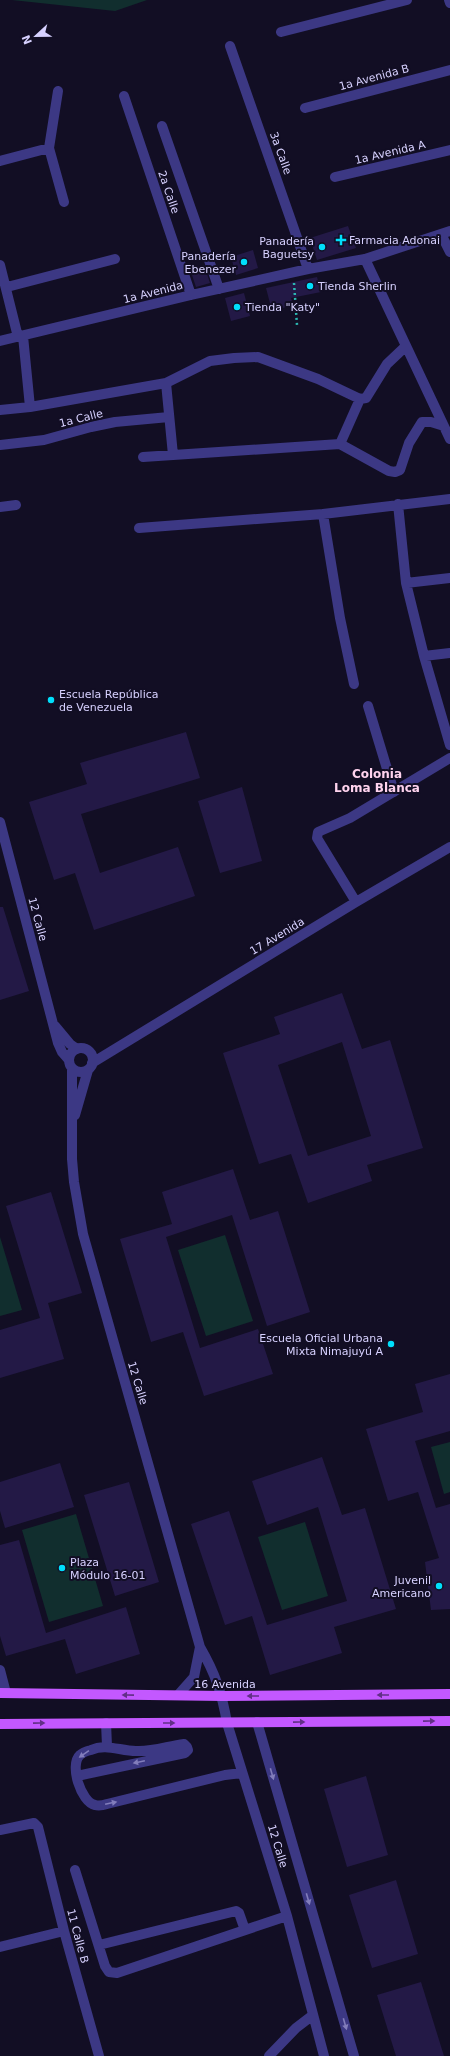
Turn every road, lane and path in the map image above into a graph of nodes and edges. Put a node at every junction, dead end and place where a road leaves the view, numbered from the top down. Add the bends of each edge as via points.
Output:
1 (406, 0) edge
2 (449, 0) edge
3 (450, 3) edge
4 (281, 32) dead end
5 (230, 46) dead end
6 (450, 70) edge
7 (58, 91) dead end
8 (124, 96) dead end
9 (305, 108) dead end
10 (162, 126) dead end
11 (49, 148) junction
12 (450, 150) edge
13 (0, 161) edge
14 (335, 177) dead end
15 (64, 202) dead end
16 (445, 232) edge
17 (450, 252) edge
18 (114, 259) dead end
19 (365, 259) junction
20 (0, 264) edge
21 (308, 269) junction
22 (294, 272) junction
23 (7, 287) junction
24 (220, 289) junction
25 (191, 295) junction
26 (297, 325) dead end
27 (21, 336) junction
28 (0, 341) edge
29 (406, 346) junction
30 (166, 383) junction
31 (360, 399) junction
32 (30, 407) junction
33 (0, 410) edge
34 (169, 417) junction
35 (444, 426) junction
36 (450, 439) edge
37 (340, 444) junction
38 (0, 445) edge
39 (173, 454) junction
40 (143, 457) dead end
41 (450, 499) edge
42 (398, 504) junction
43 (16, 505) dead end
44 (0, 507) edge
45 (323, 514) junction
46 (139, 528) dead end
47 (450, 578) edge
48 (406, 583) junction
49 (450, 653) edge
50 (424, 656) junction
51 (354, 684) dead end
52 (368, 706) dead end
53 (450, 745) edge
54 (450, 758) edge
55 (394, 792) junction
56 (0, 822) edge
57 (450, 847) edge
58 (356, 902) junction
59 (52, 1023) junction
60 (117, 1047) junction
61 (78, 1049) junction
62 (90, 1052) junction
63 (70, 1064) junction
64 (90, 1066) junction
65 (72, 1122) junction
66 (200, 1647) junction
67 (0, 1670) edge
68 (3, 1693) edge
69 (450, 1694) edge
70 (178, 1696) junction
71 (223, 1696) junction
72 (450, 1721) edge
73 (257, 1722) junction
74 (106, 1723) junction
75 (227, 1723) junction
76 (0, 1724) edge
77 (107, 1746) junction
78 (242, 1773) junction
79 (77, 1776) junction
80 (0, 1830) edge
81 (75, 1870) dead end
82 (287, 1916) junction
83 (245, 1930) junction
84 (64, 1931) junction
85 (98, 1945) junction
86 (0, 1947) edge
87 (314, 2016) junction
88 (99, 2056) edge
89 (269, 2056) edge
90 (324, 2056) edge
91 (354, 2056) edge

1 - 4 street
2 - 3 street
5 - 21 street, 3a Calle
6 - 9 street, 1a Avenida B
7 - 11 street
8 - 25 street, 2a Calle
10 - 24 street
11 - 13 street
11 - 15 street
12 - 14 street, 1a Avenida A
16 - 17 street
16 - 19 street, 1a Avenida
18 - 23 street
19 - 21 street, 1a Avenida
19 - 29 street
20 - 23 street
21 - 22 street, 1a Avenida
22 - 24 street, 1a Avenida
22 - 26 path
23 - 27 street
24 - 25 street, 1a Avenida
25 - 27 street, 1a Avenida
27 - 28 street, 1a Avenida
27 - 32 street
29 - 31 street via 387,364 366,398
29 - 35 street
30 - 31 street via 210,361 258,357 318,379
30 - 32 street
30 - 34 street
31 - 37 street
32 - 33 street
34 - 38 street, 1a Calle via 115,422 44,440
34 - 39 street
35 - 36 street
35 - 37 street via 422,422 409,443 400,470 395,472
37 - 39 street
39 - 40 street
41 - 42 street
42 - 45 street
42 - 48 street
43 - 44 street
45 - 46 street
45 - 51 street
47 - 48 street
48 - 50 street
49 - 50 street
50 - 53 street
52 - 55 street
54 - 55 street
55 - 58 street via 350,818 318,832 317,838
56 - 59 street, 12 Calle
57 - 58 street, 17 Avenida
58 - 60 street, 17 Avenida
59 - 61 street, 12 Calle via 70,1044
59 - 63 street, 12 Calle via 58,1043
60 - 62 street, 17 Avenida
60 - 64 street, 17 Avenida
61 - 62 street
61 - 63 street via 70,1055
62 - 64 street
63 - 64 street via 78,1072
63 - 65 street, 12 Calle
64 - 65 street, 12 Calle
65 - 66 street, 12 Calle via 74,1182 83,1234
66 - 70 street, 12 Calle via 194,1677
66 - 71 street, 12 Calle via 213,1669
67 - 68 street
70 -> 68 main road, 16 Avenida
69 -> 71 main road, 16 Avenida
70 - 71 main road, 16 Avenida
71 - 75 street, 12 Calle
73 -> 72 main road
73 - 75 main road
73 -> 91 street, 12 Calle
74 -> 75 main road
76 -> 74 main road
74 - 77 street
75 - 78 street, 12 Calle
77 -> 79 street via 79,1756 75,1764
77 -> 79 street via 137,1752 184,1744 188,1750 185,1753
79 -> 78 street via 83,1796 95,1805
78 - 82 street, 12 Calle
80 - 84 street, 11 Calle B via 34,1823 38,1827
81 - 85 street
82 - 83 street
82 - 87 street, 12 Calle
83 - 85 street via 236,1911
83 - 85 street via 117,1973 109,1972
84 - 86 street
84 - 88 street, 11 Calle B
87 - 89 street via 296,2028
87 - 90 street, 12 Calle

